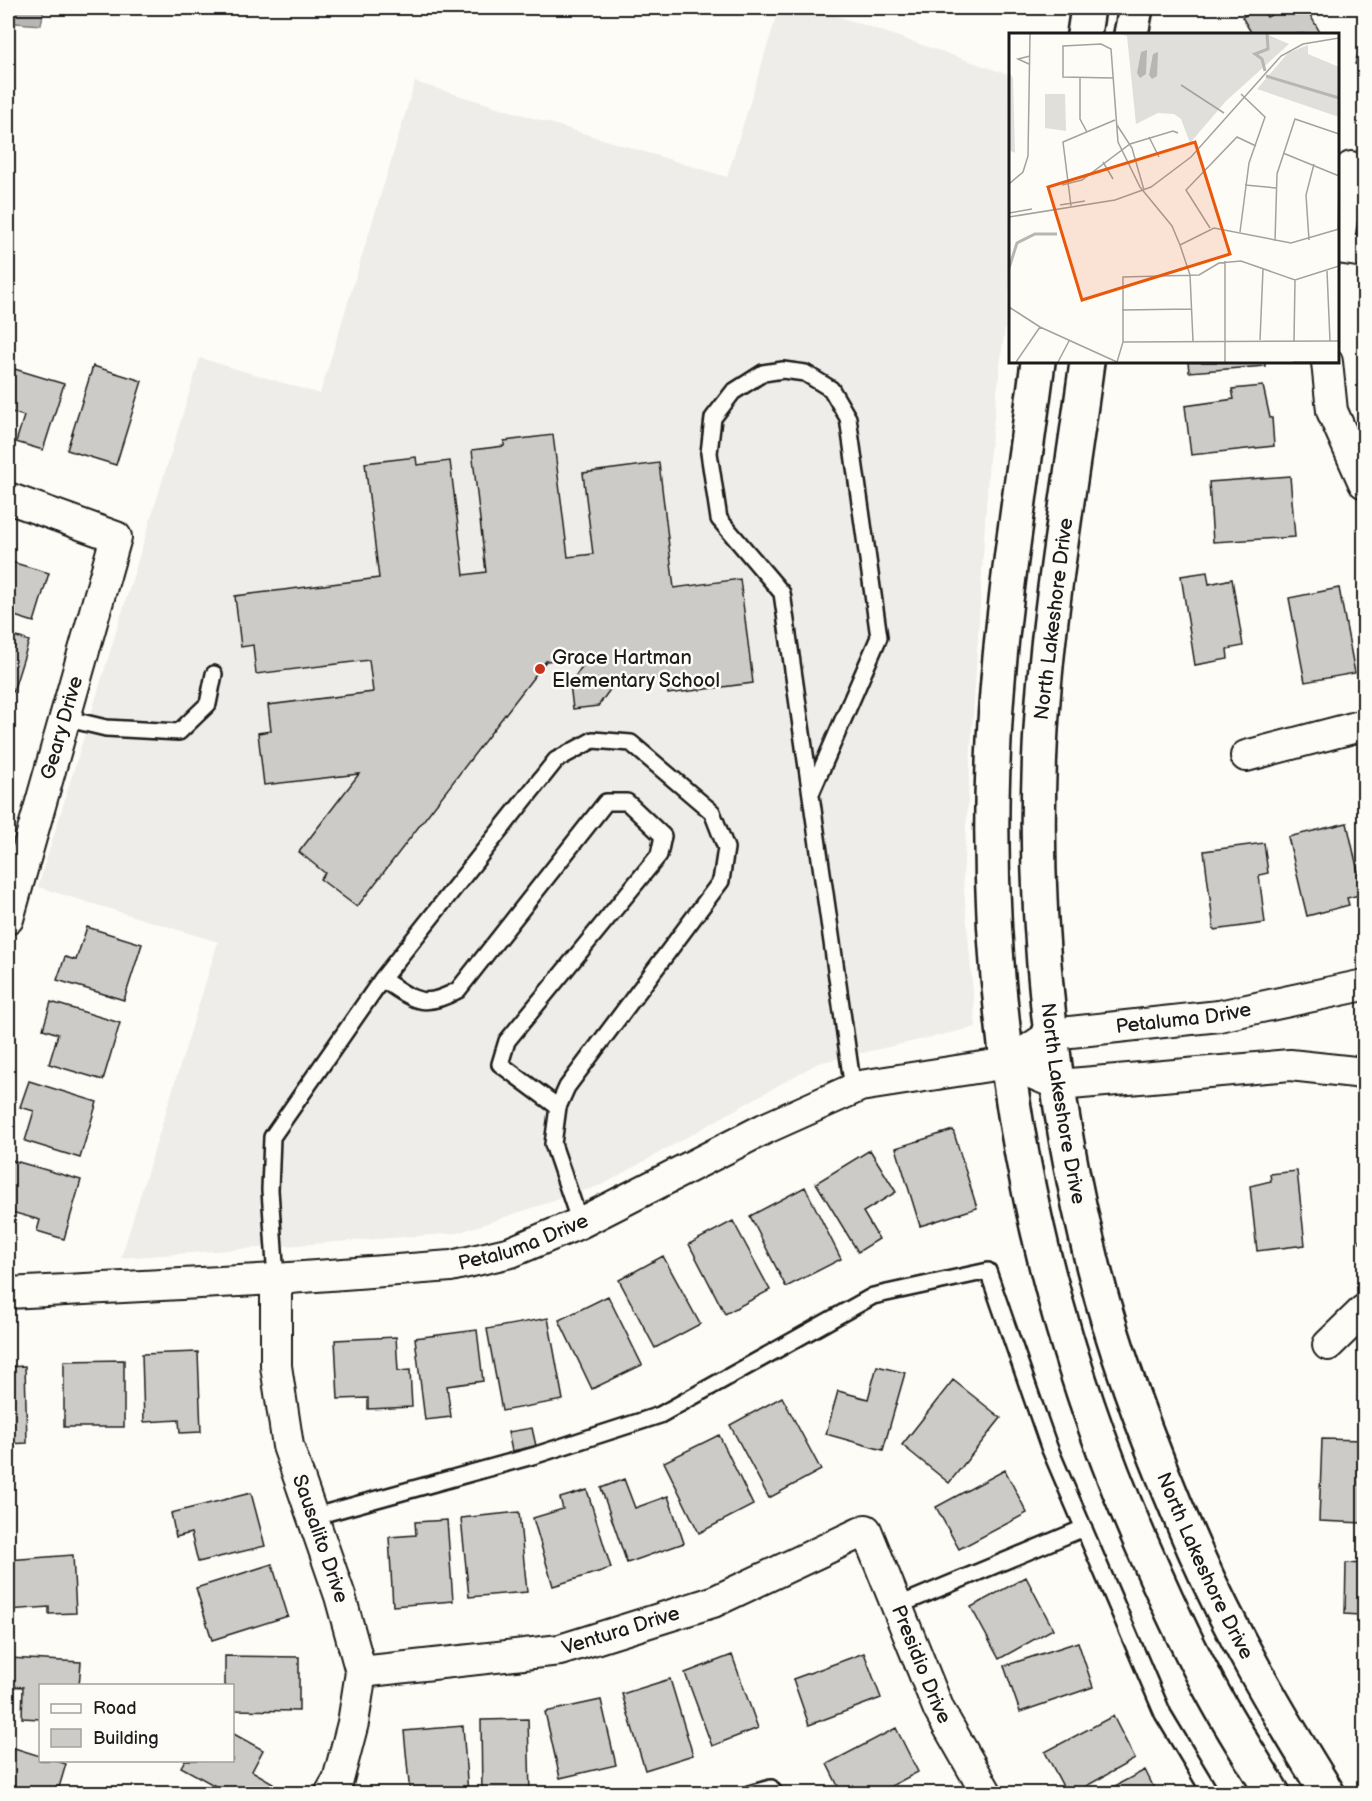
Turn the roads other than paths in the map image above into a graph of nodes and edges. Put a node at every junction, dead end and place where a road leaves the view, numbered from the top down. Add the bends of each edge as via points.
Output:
1 (1088, 8) edge
2 (1136, 8) edge
3 (1084, 33) edge
4 (1131, 33) edge
5 (1352, 166) dead end
6 (1339, 240) edge
7 (1339, 246) edge
8 (1365, 252) edge
9 (1038, 363) edge
10 (1087, 363) edge
11 (1328, 363) edge
12 (1365, 483) edge
13 (8, 498) edge
14 (214, 674) dead end
15 (64, 718) junction
16 (1365, 725) edge
17 (1246, 756) dead end
18 (812, 791) junction
19 (8, 919) edge
20 (382, 979) junction
21 (1365, 985) edge
22 (1052, 1034) junction
23 (1008, 1063) junction
24 (1365, 1073) edge
25 (1059, 1085) junction
26 (853, 1089) junction
27 (558, 1107) junction
28 (580, 1223) junction
29 (276, 1279) junction
30 (8, 1293) edge
31 (1365, 1310) edge
32 (1328, 1345) dead end
33 (312, 1517) junction
34 (1083, 1528) junction
35 (866, 1530) joint
36 (897, 1606) junction
37 (360, 1672) junction
38 (330, 1794) edge
39 (749, 1794) edge
40 (774, 1794) edge
41 (987, 1794) edge
42 (1211, 1794) edge
43 (1273, 1794) edge
44 (1328, 1794) edge

1 - 3 main road
2 - 4 main road
5 - 6 street
7 - 8 street
9 - 23 main road via 1010,570 993,742 995,942
10 - 22 main road, North Lakeshore Drive via 1049,641 1040,752 1039,858
11 - 12 street via 1332,411
13 - 15 street, Geary Drive via 116,537
14 - 15 lane via 208,704 179,732 106,728
15 - 19 street, Geary Drive
16 - 17 street
18 - 18 lane via 879,637 848,418 831,389 805,373 783,370 763,373 733,392 713,418 709,453 719,519 782,593
18 - 26 lane
20 - 27 lane via 414,1000 438,1001 458,990 606,802 627,802 663,836 659,855 507,1041 500,1064
20 - 27 lane via 556,760 593,740 631,743 712,812 726,848 721,881 567,1088
20 - 29 lane via 272,1137 270,1190
21 - 22 street, Petaluma Drive via 1218,1016
22 - 23 street, Petaluma Drive
22 - 25 main road, North Lakeshore Drive
23 - 25 street
23 - 26 street, Petaluma Drive
23 - 43 main road via 1047,1272 1100,1443 1180,1631
24 - 25 street via 1290,1065
25 - 44 main road, North Lakeshore Drive via 1072,1173 1094,1270 1159,1466 1237,1637
26 - 28 street, Petaluma Drive
27 - 28 lane via 553,1144
28 - 29 street, Petaluma Drive via 511,1252 451,1266
29 - 30 street, Petaluma Drive
29 - 33 street, Sausalito Drive via 276,1366 288,1446
31 - 32 street
33 - 34 lane via 536,1455 660,1415 873,1296 988,1271 1049,1447
33 - 37 street, Sausalito Drive via 340,1596
34 - 36 lane
34 - 42 lane via 1163,1714
35 - 36 street, Presidio Drive
35 - 37 street, Ventura Drive via 713,1602 560,1650
36 - 41 street, Presidio Drive via 939,1710
37 - 38 street, Sausalito Drive via 353,1723 338,1780
39 - 40 lane via 771,1788

